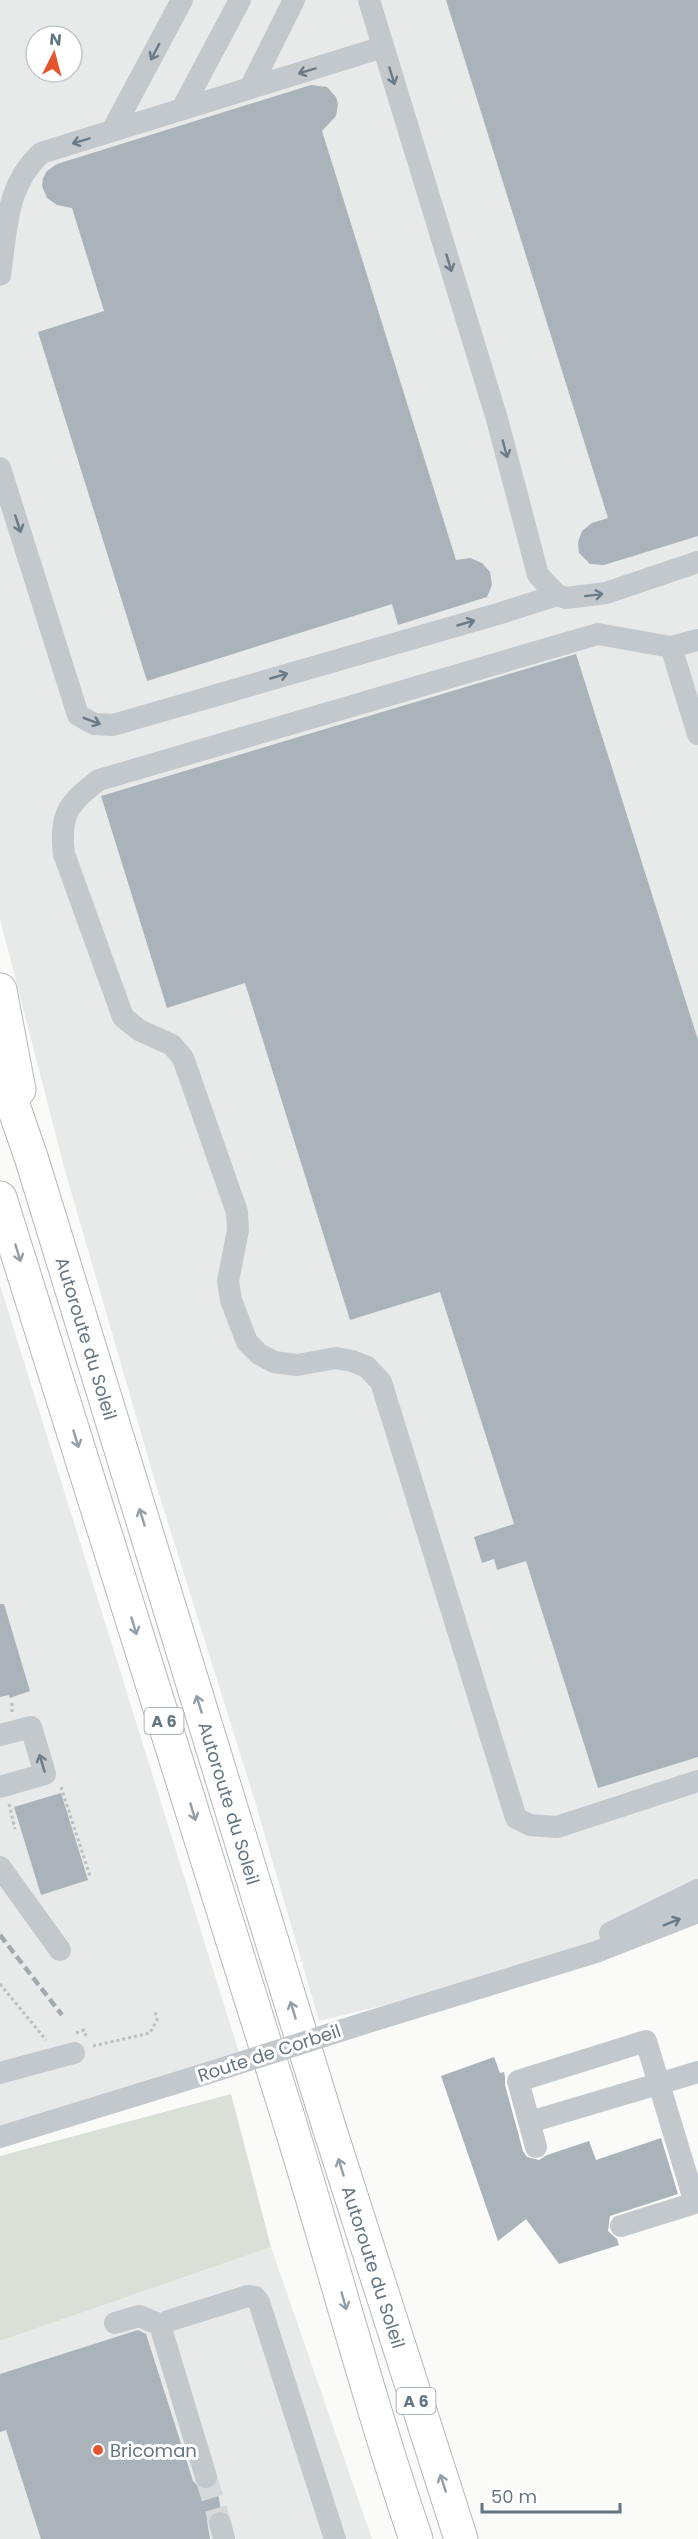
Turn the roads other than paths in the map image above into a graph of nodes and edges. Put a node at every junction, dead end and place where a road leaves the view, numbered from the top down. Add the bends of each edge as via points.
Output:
1 (182, 0) edge
2 (240, 0) edge
3 (294, 0) edge
4 (369, 0) edge
5 (383, 47) junction
6 (250, 88) junction
7 (182, 110) junction
8 (112, 131) junction
9 (0, 275) edge
10 (0, 468) edge
11 (698, 562) edge
12 (557, 595) junction
13 (698, 640) edge
14 (671, 647) junction
15 (698, 734) edge
16 (0, 990) edge
17 (0, 1067) edge
18 (32, 1160) junction
19 (0, 1198) edge
20 (0, 1735) edge
21 (698, 1781) edge
22 (3, 1792) edge
23 (0, 1867) edge
24 (698, 1890) edge
25 (698, 1912) edge
26 (60, 1950) dead end
27 (538, 1970) junction
28 (81, 2043) road end
29 (698, 2072) edge
30 (0, 2073) edge
31 (658, 2084) junction
32 (530, 2122) junction
33 (0, 2137) edge
34 (537, 2147) dead end
35 (621, 2226) dead end
36 (115, 2323) dead end
37 (163, 2326) junction
38 (392, 2469) junction
39 (206, 2477) tunnel mouth
40 (335, 2539) edge
41 (398, 2539) edge
42 (416, 2539) edge
43 (461, 2539) edge

1 -> 8 street
2 - 7 street
3 - 6 street
4 - 5 street
5 -> 6 street
5 -> 12 street via 497,418 538,575
6 - 7 street
7 - 8 street
8 -> 9 street via 41,153 27,166 12,193
10 -> 12 street via 78,715 94,724 113,725
12 -> 11 street via 566,598 606,593
13 - 14 street
14 - 15 street
14 - 21 street via 598,634 99,780 78,795 61,830 64,854 123,1017 139,1030 172,1045 183,1058 237,1212 238,1230 228,1281 247,1342 274,1362 297,1365 336,1358 352,1360 367,1367 381,1382 516,1818 530,1825 557,1827
16 - 18 highway
17 - 18 highway, Autoroute du Soleil / A 6
43 -> 18 highway, Autoroute du Soleil / A 6 via 329,2127
19 -> 38 highway, Autoroute du Soleil / A 6 via 307,2178
22 -> 20 street via 45,1774 31,1727
23 - 26 street
24 - 27 street, Route de Corbeil
27 -> 25 street, Route de Corbeil
27 - 33 street, Route de Corbeil, bridge
28 - 30 street
29 - 31 street
31 - 32 street
31 - 32 street via 645,2041 518,2081
31 - 35 street via 695,2203
32 - 34 street
36 - 37 street via 139,2316
37 - 39 street
37 - 40 street via 168,2321 255,2297
38 - 41 highway via 384,2492
38 - 42 highway, Autoroute du Soleil / A 6

